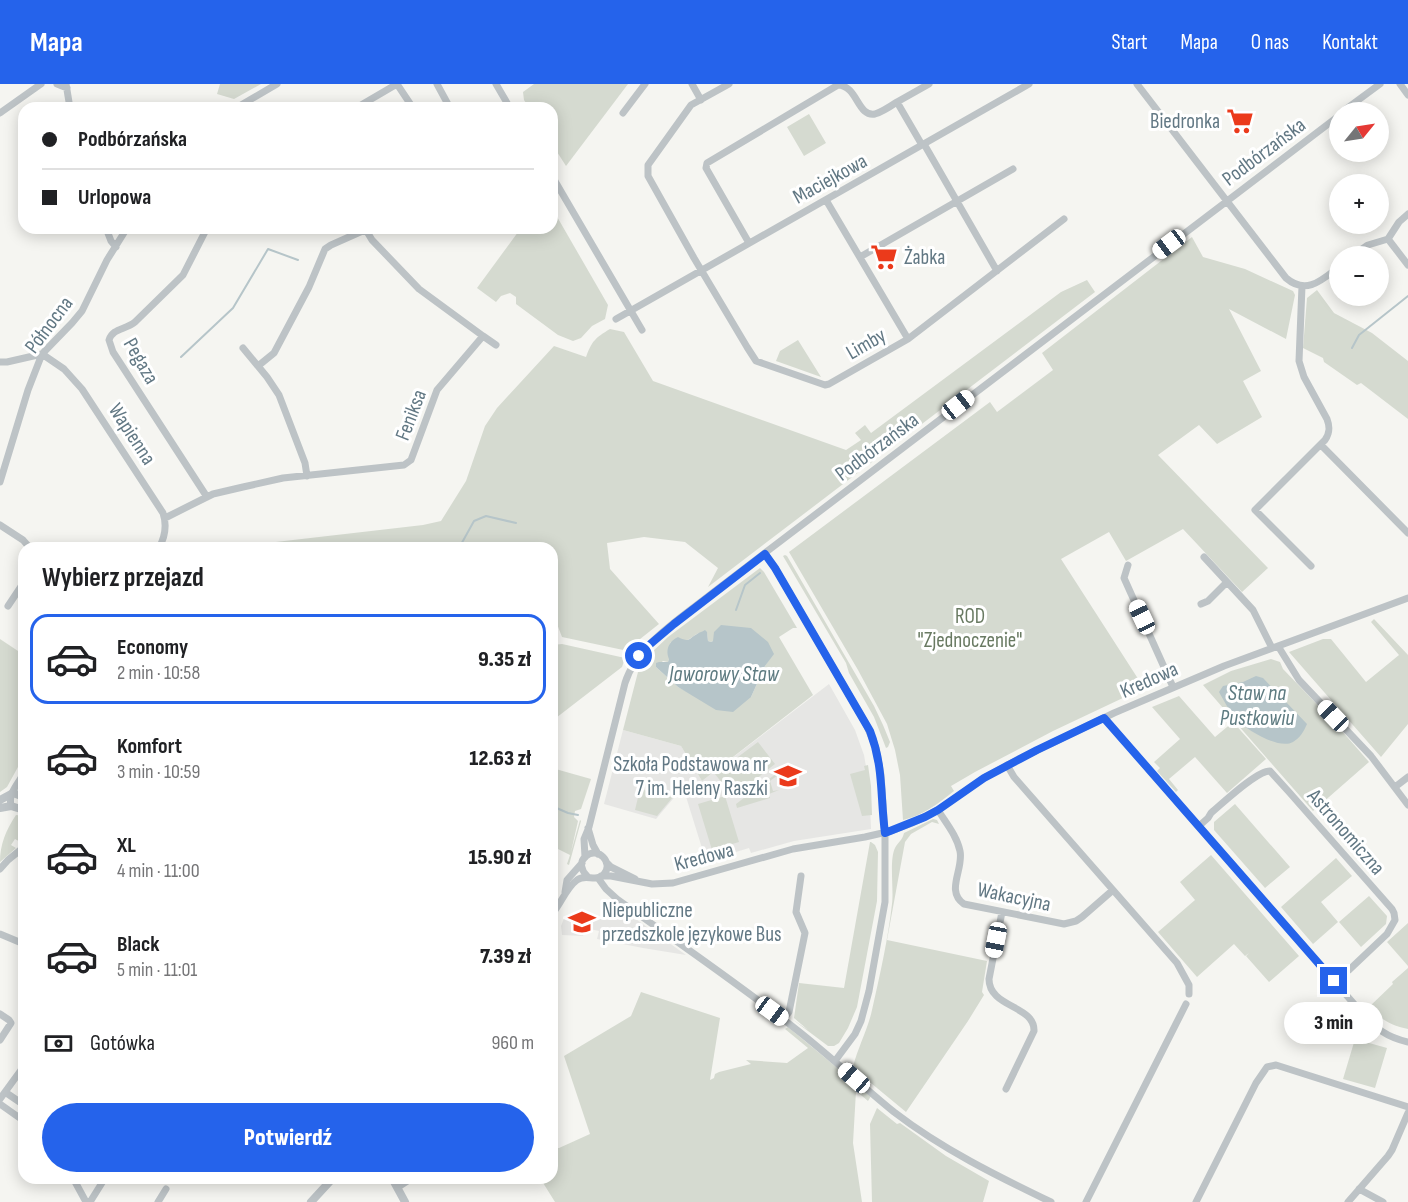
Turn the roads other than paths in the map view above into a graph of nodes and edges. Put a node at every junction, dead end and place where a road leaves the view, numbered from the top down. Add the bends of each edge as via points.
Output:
1 (41, 84) edge
2 (57, 84) edge
3 (277, 84) edge
4 (397, 84) edge
5 (437, 84) edge
6 (496, 84) edge
7 (645, 84) edge
8 (692, 84) edge
9 (729, 84) edge
10 (929, 84) edge
11 (1029, 84) edge
12 (1137, 84) edge
13 (1380, 84) edge
14 (1400, 84) edge
15 (67, 86) edge
16 (1408, 95) edge
17 (701, 100) junction
18 (69, 102) edge
19 (246, 102) edge
20 (366, 102) edge
21 (409, 102) edge
22 (447, 102) edge
23 (506, 102) edge
24 (897, 102) junction
25 (1357, 102) edge
26 (623, 112) dead end
27 (0, 113) edge
28 (1329, 123) edge
29 (923, 145) junction
30 (1013, 169) dead end
31 (558, 186) edge
32 (826, 200) junction
33 (1226, 201) junction
34 (957, 202) junction
35 (1408, 214) edge
36 (1064, 219) dead end
37 (108, 234) edge
38 (124, 234) edge
39 (204, 234) edge
40 (356, 234) edge
41 (370, 234) edge
42 (1388, 239) junction
43 (749, 243) junction
44 (1367, 246) edge
45 (116, 247) junction
46 (860, 257) junction
47 (1408, 265) edge
48 (701, 271) junction
49 (997, 271) junction
50 (1329, 274) edge
51 (1302, 286) junction
52 (631, 311) junction
53 (616, 319) dead end
54 (642, 330) dead end
55 (483, 336) junction
56 (908, 339) junction
57 (496, 345) dead end
58 (243, 348) dead end
59 (42, 354) junction
60 (0, 362) edge
61 (258, 366) junction
62 (1321, 445) junction
63 (307, 476) junction
64 (0, 482) edge
65 (207, 497) junction
66 (165, 518) junction
67 (0, 525) edge
68 (1408, 533) edge
69 (25, 542) edge
70 (161, 542) edge
71 (765, 554) junction
72 (1204, 558) dead end
73 (1128, 565) dead end
74 (1311, 566) dead end
75 (1227, 582) junction
76 (18, 591) edge
77 (1408, 598) edge
78 (1201, 604) dead end
79 (8, 606) dead end
80 (1275, 647) junction
81 (1173, 687) junction
82 (1104, 718) junction
83 (1007, 765) junction
84 (1408, 777) edge
85 (18, 783) edge
86 (1395, 788) junction
87 (11, 794) junction
88 (18, 794) edge
89 (0, 801) edge
90 (1408, 804) edge
91 (11, 806) junction
92 (0, 808) edge
93 (18, 808) edge
94 (938, 810) junction
95 (1199, 826) junction
96 (588, 828) junction
97 (885, 833) junction
98 (18, 852) edge
99 (598, 854) junction
100 (583, 860) junction
101 (606, 863) junction
102 (0, 869) edge
103 (587, 876) junction
104 (801, 876) dead end
105 (600, 877) junction
106 (637, 880) junction
107 (1113, 890) junction
108 (565, 895) junction
109 (558, 905) edge
110 (1002, 912) junction
111 (0, 934) edge
112 (18, 942) edge
113 (1334, 981) junction
114 (1189, 994) dead end
115 (1186, 1004) dead end
116 (0, 1014) edge
117 (783, 1019) junction
118 (0, 1040) edge
119 (1408, 1042) edge
120 (835, 1062) junction
121 (18, 1074) edge
122 (0, 1083) edge
123 (1006, 1089) dead end
124 (7, 1090) junction
125 (0, 1099) edge
126 (18, 1100) edge
127 (0, 1104) edge
128 (1408, 1107) edge
129 (1408, 1113) edge
130 (18, 1116) edge
131 (77, 1184) edge
132 (101, 1184) edge
133 (328, 1184) edge
134 (396, 1184) edge
135 (403, 1184) edge
136 (398, 1187) junction
137 (166, 1190) dead end
138 (1359, 1190) junction
139 (88, 1202) edge
140 (158, 1202) edge
141 (311, 1202) edge
142 (405, 1202) edge
143 (1051, 1202) edge
144 (1086, 1202) edge
145 (1196, 1202) edge
146 (1348, 1202) edge
147 (1383, 1202) edge

1 - 27 street
2 - 15 street
3 - 19 street
4 - 20 street
4 - 21 street
5 - 22 street
6 - 23 street
7 - 26 street
8 - 17 street
9 - 17 street
10 - 24 street
11 - 29 street, Maciejkowa
12 - 33 street
13 - 25 street, Podbórzańska
14 - 16 street
15 - 18 street
17 - 48 street, Limby via 691,105 648,165 647,172
24 - 29 street
24 - 43 street via 876,114 868,113 846,86 838,85 707,163 706,168
28 - 33 street, Podbórzańska
29 - 32 street, Maciejkowa
29 - 34 street
30 - 34 street
31 - 52 street
32 - 43 street, Maciejkowa
32 - 46 street
33 - 51 street via 1286,278
33 - 71 street, Podbórzańska
34 - 46 street
34 - 49 street
35 - 42 street
36 - 49 street, Limby
37 - 45 street
38 - 45 street, Północna
39 - 65 street, Pegaza via 180,278 135,322 115,331 109,340
40 - 61 street via 325,249 274,353
41 - 55 street via 419,289
42 - 44 street
42 - 47 street
43 - 48 street, Maciejkowa
45 - 59 street, Północna via 82,311
46 - 56 street
48 - 52 street, Maciejkowa
48 - 56 street, Limby via 756,361 825,385
49 - 56 street, Limby
50 - 51 street via 1313,285
51 - 62 street via 1299,361 1329,424 1328,437
52 - 53 street, Maciejkowa
52 - 54 street
55 - 57 street
55 - 63 street, Feniksa via 437,390 413,456 406,464
58 - 61 street
59 - 60 street
59 - 64 street, Północna
59 - 66 street, Wapienna via 78,384
61 - 63 street via 282,400
62 - 68 street
62 - 74 street via 1255,510
63 - 65 street, Feniksa
65 - 66 street, Feniksa
66 - 70 street
67 - 69 street
71 - 96 street, Podbórzańska via 656,638 633,663
71 - 97 street via 870,731 881,771
72 - 75 street
73 - 81 street via 1124,578
75 - 78 street
75 - 80 street via 1253,610
76 - 79 street
77 - 80 street, Kredowa
80 - 81 street, Kredowa
80 - 86 street via 1299,680 1371,756
81 - 82 street, Kredowa
82 - 83 street, Kredowa
82 - 95 street
83 - 94 street, Kredowa
83 - 107 street
84 - 86 street
85 - 87 street
86 - 90 street
87 - 88 street
87 - 89 street
87 - 91 street
91 - 92 street
91 - 93 street
94 - 97 street, Kredowa
94 - 110 street, Wakacyjna via 960,852 956,896 964,904
95 - 113 street
95 - 113 street, Astronomiczna via 1255,777 1270,771 1386,902 1394,913 1394,925
96 - 99 street
96 - 100 street, Podbórzańska
97 - 106 street, Kredowa via 793,849 678,882 657,884
97 - 120 street via 885,902 869,991 859,1027
98 - 102 street
99 - 100 street via 592,853
99 - 101 street
100 - 103 street via 582,870
100 - 108 street, Podbórzańska via 567,880
101 - 105 street
101 - 106 street, Kredowa
103 - 105 street
103 - 108 street via 574,882
104 - 117 street via 796,912 805,933 789,1012
105 - 106 street, Kredowa
105 - 117 street via 617,899
107 - 110 street, Wakacyjna via 1070,923
107 - 114 street via 1177,963 1189,985
108 - 109 street
110 - 123 street via 989,986 996,996 1029,1017 1034,1026
111 - 112 street
113 - 119 street via 1381,1032
115 - 144 street
116 - 118 street via 10,1023
117 - 120 street
120 - 143 street via 938,1142
121 - 124 street
122 - 124 street
124 - 125 street
124 - 126 street
127 - 130 street
128 - 145 street via 1276,1065 1267,1067
129 - 138 street via 1392,1150
131 - 139 street
132 - 139 street
133 - 141 street
134 - 136 street
135 - 136 street
136 - 142 street
137 - 140 street
138 - 146 street
138 - 147 street

